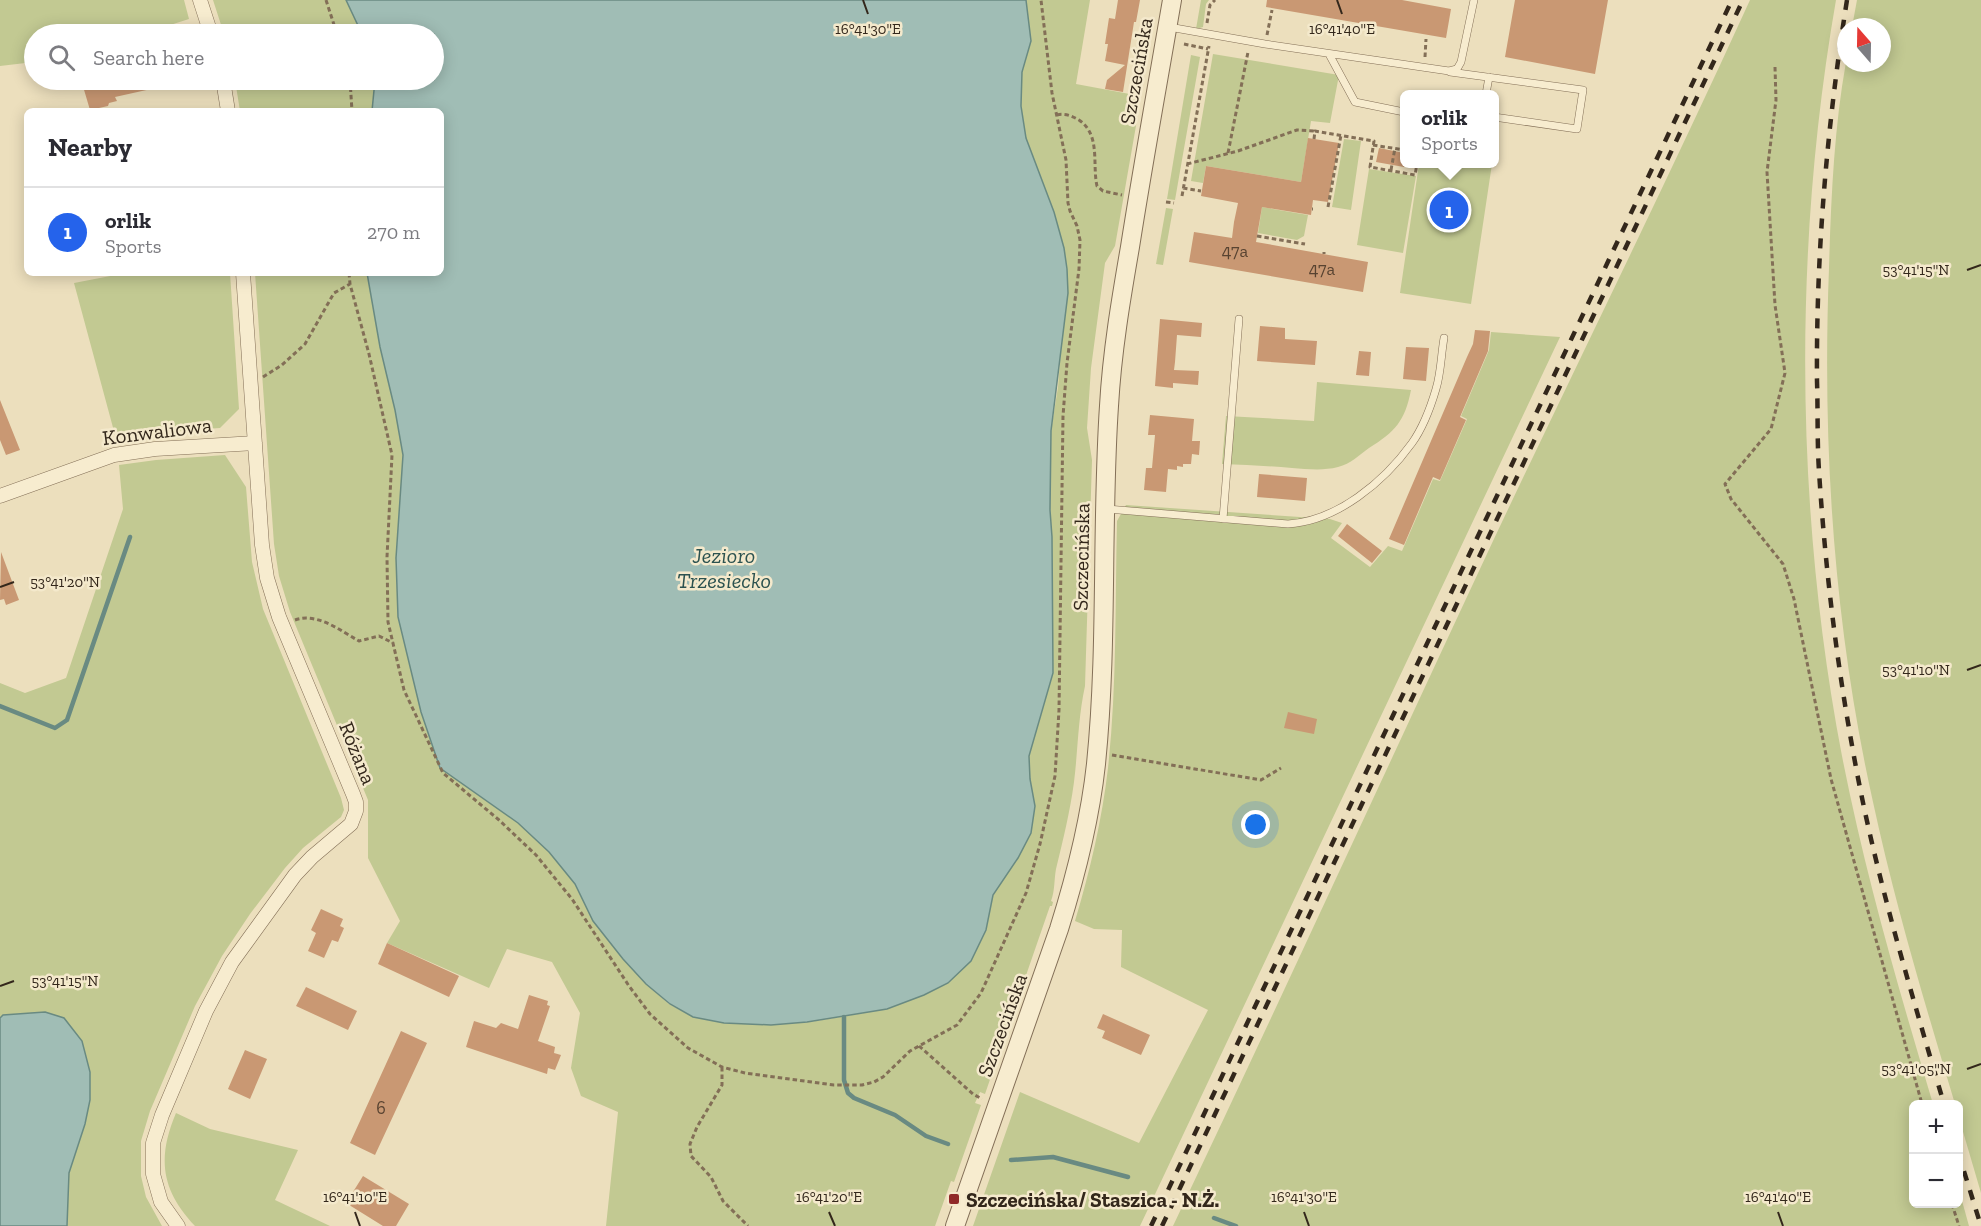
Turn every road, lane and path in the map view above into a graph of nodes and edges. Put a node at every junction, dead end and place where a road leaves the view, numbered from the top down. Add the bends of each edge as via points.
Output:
1 (200, 0) edge
2 (326, 0) edge
3 (1041, 0) edge
4 (1172, 0) edge
5 (1474, 0) edge
6 (1272, 10) dead end
7 (208, 24) edge
8 (334, 24) edge
9 (1167, 27) junction
10 (1269, 27) dead end
11 (1426, 39) dead end
12 (1250, 41) junction
13 (1184, 44) dead end
14 (1329, 54) junction
15 (1461, 62) junction
16 (1775, 67) dead end
17 (1425, 68) junction
18 (1444, 71) junction
19 (1473, 75) junction
20 (1489, 77) junction
21 (225, 90) edge
22 (351, 90) edge
23 (1487, 90) edge
24 (228, 108) edge
25 (352, 108) edge
26 (1400, 110) edge
27 (1056, 115) junction
28 (1499, 118) edge
29 (1316, 131) junction
30 (1341, 135) junction
31 (1314, 139) dead end
32 (1373, 145) junction
33 (1395, 148) junction
34 (1400, 149) edge
35 (1228, 153) junction
36 (1187, 164) junction
37 (1416, 168) edge
38 (1391, 171) junction
39 (1183, 188) junction
40 (1202, 191) dead end
41 (1182, 195) dead end
42 (1126, 196) dead end
43 (1166, 202) dead end
44 (1174, 203) dead end
45 (1328, 207) dead end
46 (1257, 236) dead end
47 (1305, 244) dead end
48 (243, 276) edge
49 (349, 276) edge
50 (350, 284) junction
51 (1239, 319) dead end
52 (1443, 338) dead end
53 (251, 385) junction
54 (255, 443) junction
55 (0, 496) edge
56 (1105, 509) junction
57 (1223, 519) junction
58 (283, 626) junction
59 (393, 643) junction
60 (1097, 753) junction
61 (1281, 768) dead end
62 (919, 1046) junction
63 (722, 1066) junction
64 (1921, 1100) edge
65 (992, 1102) junction
66 (1954, 1208) edge
67 (178, 1226) edge
68 (748, 1226) edge
69 (955, 1226) edge
70 (1959, 1226) edge

1 - 7 street
2 - 8 path
3 - 27 path
4 - 9 street, Szczecińska
5 - 15 lane
6 - 10 path
9 - 12 lane
9 - 56 street, Szczecińska via 1117,325
11 - 17 path
12 - 14 lane
12 - 35 path
13 - 36 path via 1208,49
14 - 17 lane
14 - 26 lane via 1355,102
15 - 18 lane via 1457,69
15 - 19 lane via 1464,70
16 - 64 path via 1776,100 1767,172 1775,305 1785,373 1771,429 1725,484 1731,499 1783,564 1794,599 1831,779
17 - 18 lane
18 - 19 lane
19 - 20 lane
20 - 23 lane
20 - 28 lane via 1583,90 1577,129
21 - 24 street
22 - 25 path
27 - 42 path via 1072,116 1090,131 1099,189
27 - 62 path via 1066,159 1069,208 1080,248 1063,416 1055,776 1026,893 981,993 957,1024
29 - 30 path
29 - 31 path
29 - 35 path via 1298,130
30 - 32 path via 1374,141
30 - 45 path
32 - 33 path
32 - 38 path via 1370,167
33 - 34 path
33 - 38 path
35 - 36 path
36 - 39 path
37 - 38 path via 1415,174
39 - 40 path
39 - 41 path
43 - 44 path
46 - 47 path
48 - 53 street, Różana
49 - 50 path
50 - 53 path via 334,293 305,344
50 - 59 path via 392,455 387,557 388,622
51 - 57 lane
52 - 57 lane via 1436,388 1422,423 1397,462 1379,479 1329,514 1305,523
53 - 54 street, Różana
54 - 55 street, Konwaliowa via 114,455
54 - 58 street, Różana via 264,560
56 - 57 lane
56 - 60 street, Szczecińska
58 - 59 path via 310,618 359,640 379,636
58 - 67 street, Różana via 353,794 356,812 348,828 312,857 286,886 232,962 206,1011 156,1132 152,1164 158,1193
59 - 63 path via 404,690 443,773 536,855 572,899 650,1014 688,1048
60 - 61 path via 1261,780
60 - 65 street, Szczecińska via 1085,831 1069,897
62 - 63 path via 867,1085 834,1085 745,1073
62 - 65 path via 973,1094
63 - 68 path via 722,1085 697,1127 690,1144 691,1156 711,1177 723,1201
65 - 69 street, Szczecińska
66 - 70 path

